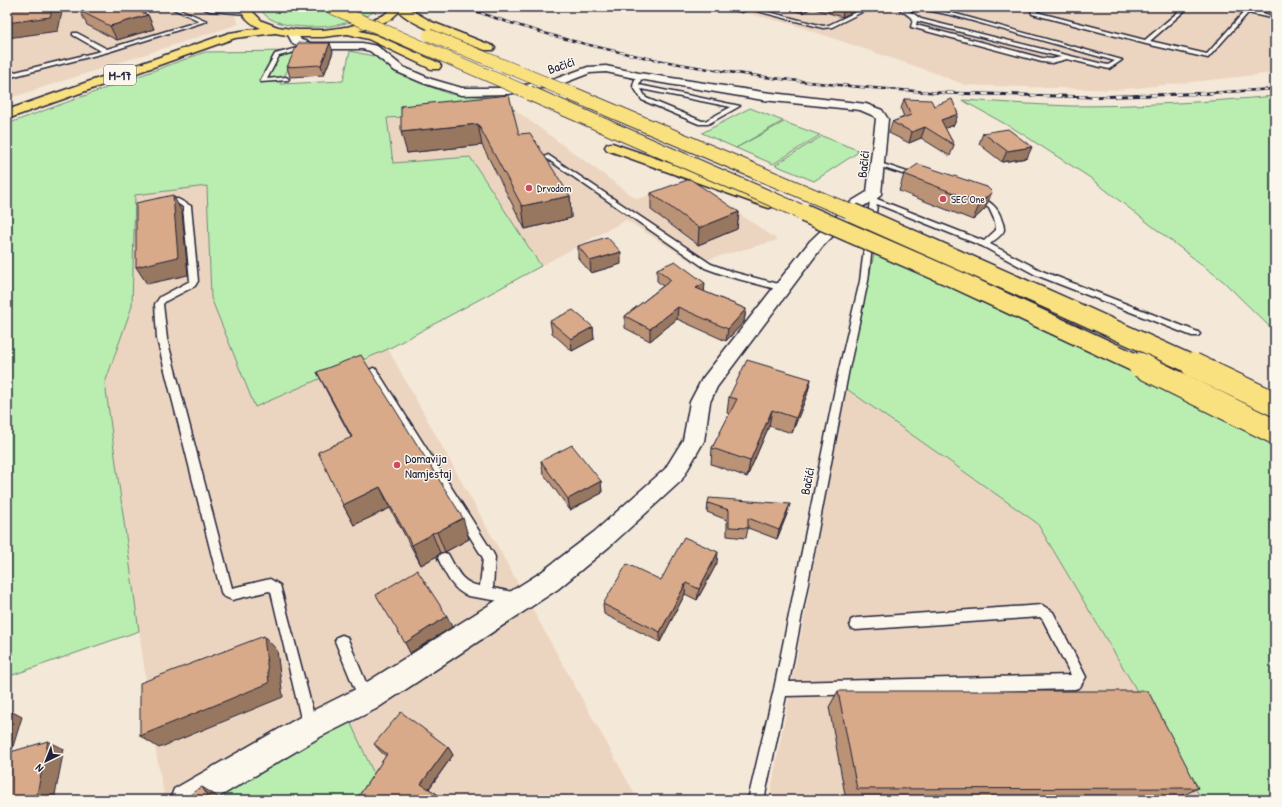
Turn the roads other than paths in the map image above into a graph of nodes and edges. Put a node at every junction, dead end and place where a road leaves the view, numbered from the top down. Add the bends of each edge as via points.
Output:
1 (171, 7) edge
2 (204, 7) edge
3 (220, 7) edge
4 (330, 7) edge
5 (363, 7) edge
6 (400, 7) edge
7 (744, 7) edge
8 (870, 7) edge
9 (1041, 7) edge
10 (1186, 7) edge
11 (1241, 7) edge
12 (902, 8) edge
13 (1247, 11) junction
14 (1275, 12) edge
15 (250, 14) edge
16 (1269, 17) junction
17 (1275, 18) edge
18 (915, 19) junction
19 (275, 30) junction
20 (344, 30) junction
21 (292, 32) junction
22 (324, 33) junction
23 (76, 34) dead end
24 (233, 35) junction
25 (1146, 42) junction
26 (307, 46) junction
27 (106, 50) junction
28 (1068, 58) junction
29 (449, 73) dead end
30 (7, 76) edge
31 (286, 79) edge
32 (464, 80) dead end
33 (638, 81) junction
34 (512, 102) edge
35 (7, 114) edge
36 (598, 141) dead end
37 (548, 157) dead end
38 (877, 164) junction
39 (927, 181) edge
40 (970, 196) edge
41 (874, 197) junction
42 (149, 202) edge
43 (808, 216) junction
44 (985, 244) junction
45 (784, 288) junction
46 (1195, 334) dead end
47 (373, 371) edge
48 (1275, 400) edge
49 (1275, 404) edge
50 (1275, 432) edge
51 (444, 558) dead end
52 (486, 593) junction
53 (522, 598) junction
54 (856, 624) dead end
55 (342, 641) dead end
56 (781, 689) junction
57 (366, 699) junction
58 (310, 727) junction
59 (185, 800) edge
60 (756, 800) edge

1 - 27 lane via 205,21
2 - 3 lane
2 - 15 lane
4 - 43 main road, bridge
5 - 49 main road, bridge via 905,236 1161,350
6 - 20 main road, M-17 via 387,18
6 - 48 main road via 405,13 422,21 688,128 833,197 1193,355
7 - 8 lane via 823,27
9 - 25 lane via 1033,11 1034,13
10 - 25 lane
11 - 13 lane
12 - 18 lane
12 - 28 lane via 922,8 956,15 1119,60 1108,67
13 - 16 lane
13 - 25 lane via 1208,56
14 - 16 lane
15 - 19 main road, M-17
15 - 24 main road, M-17 via 248,25
16 - 17 lane
18 - 28 lane
18 - 28 lane via 913,26 943,35 1042,60
19 - 21 main road, M-17
19 - 24 main road, M-17
20 - 22 main road, M-17
20 - 29 main road via 372,37
21 - 22 main road, M-17
21 - 26 street via 297,42
22 - 26 street via 307,40
23 - 27 lane
24 - 35 main road, M-17
26 - 31 lane via 277,55 262,81
26 - 33 street, Bačići via 374,48 399,69 460,92 508,91 555,83 597,68 606,68
27 - 30 lane
32 - 34 main road
33 - 33 lane via 644,99 701,124 737,106
33 - 38 street, Bačići via 871,109 882,119
36 - 43 main road, bridge via 692,177
37 - 45 lane via 708,266
38 - 39 lane
38 - 41 street, Bačići
40 - 44 lane via 989,204 1000,227 1000,231
41 - 44 lane
41 - 45 street via 857,204 816,244
41 - 56 lane, Bačići via 864,281 844,369
42 - 58 lane via 178,201 187,206 194,281 159,304 162,339 227,592 232,594 270,585 276,589
43 - 50 main road, bridge via 955,279 1085,339
44 - 46 lane via 1039,273
45 - 53 street via 709,384 700,402 693,441 673,475 602,540 549,581
47 - 52 lane via 489,557
51 - 52 lane via 455,579 468,590
52 - 53 lane
53 - 57 street
54 - 56 lane via 1042,612 1048,616 1079,677 1075,682
55 - 57 lane
56 - 60 lane, Bačići
57 - 58 street
58 - 59 street

